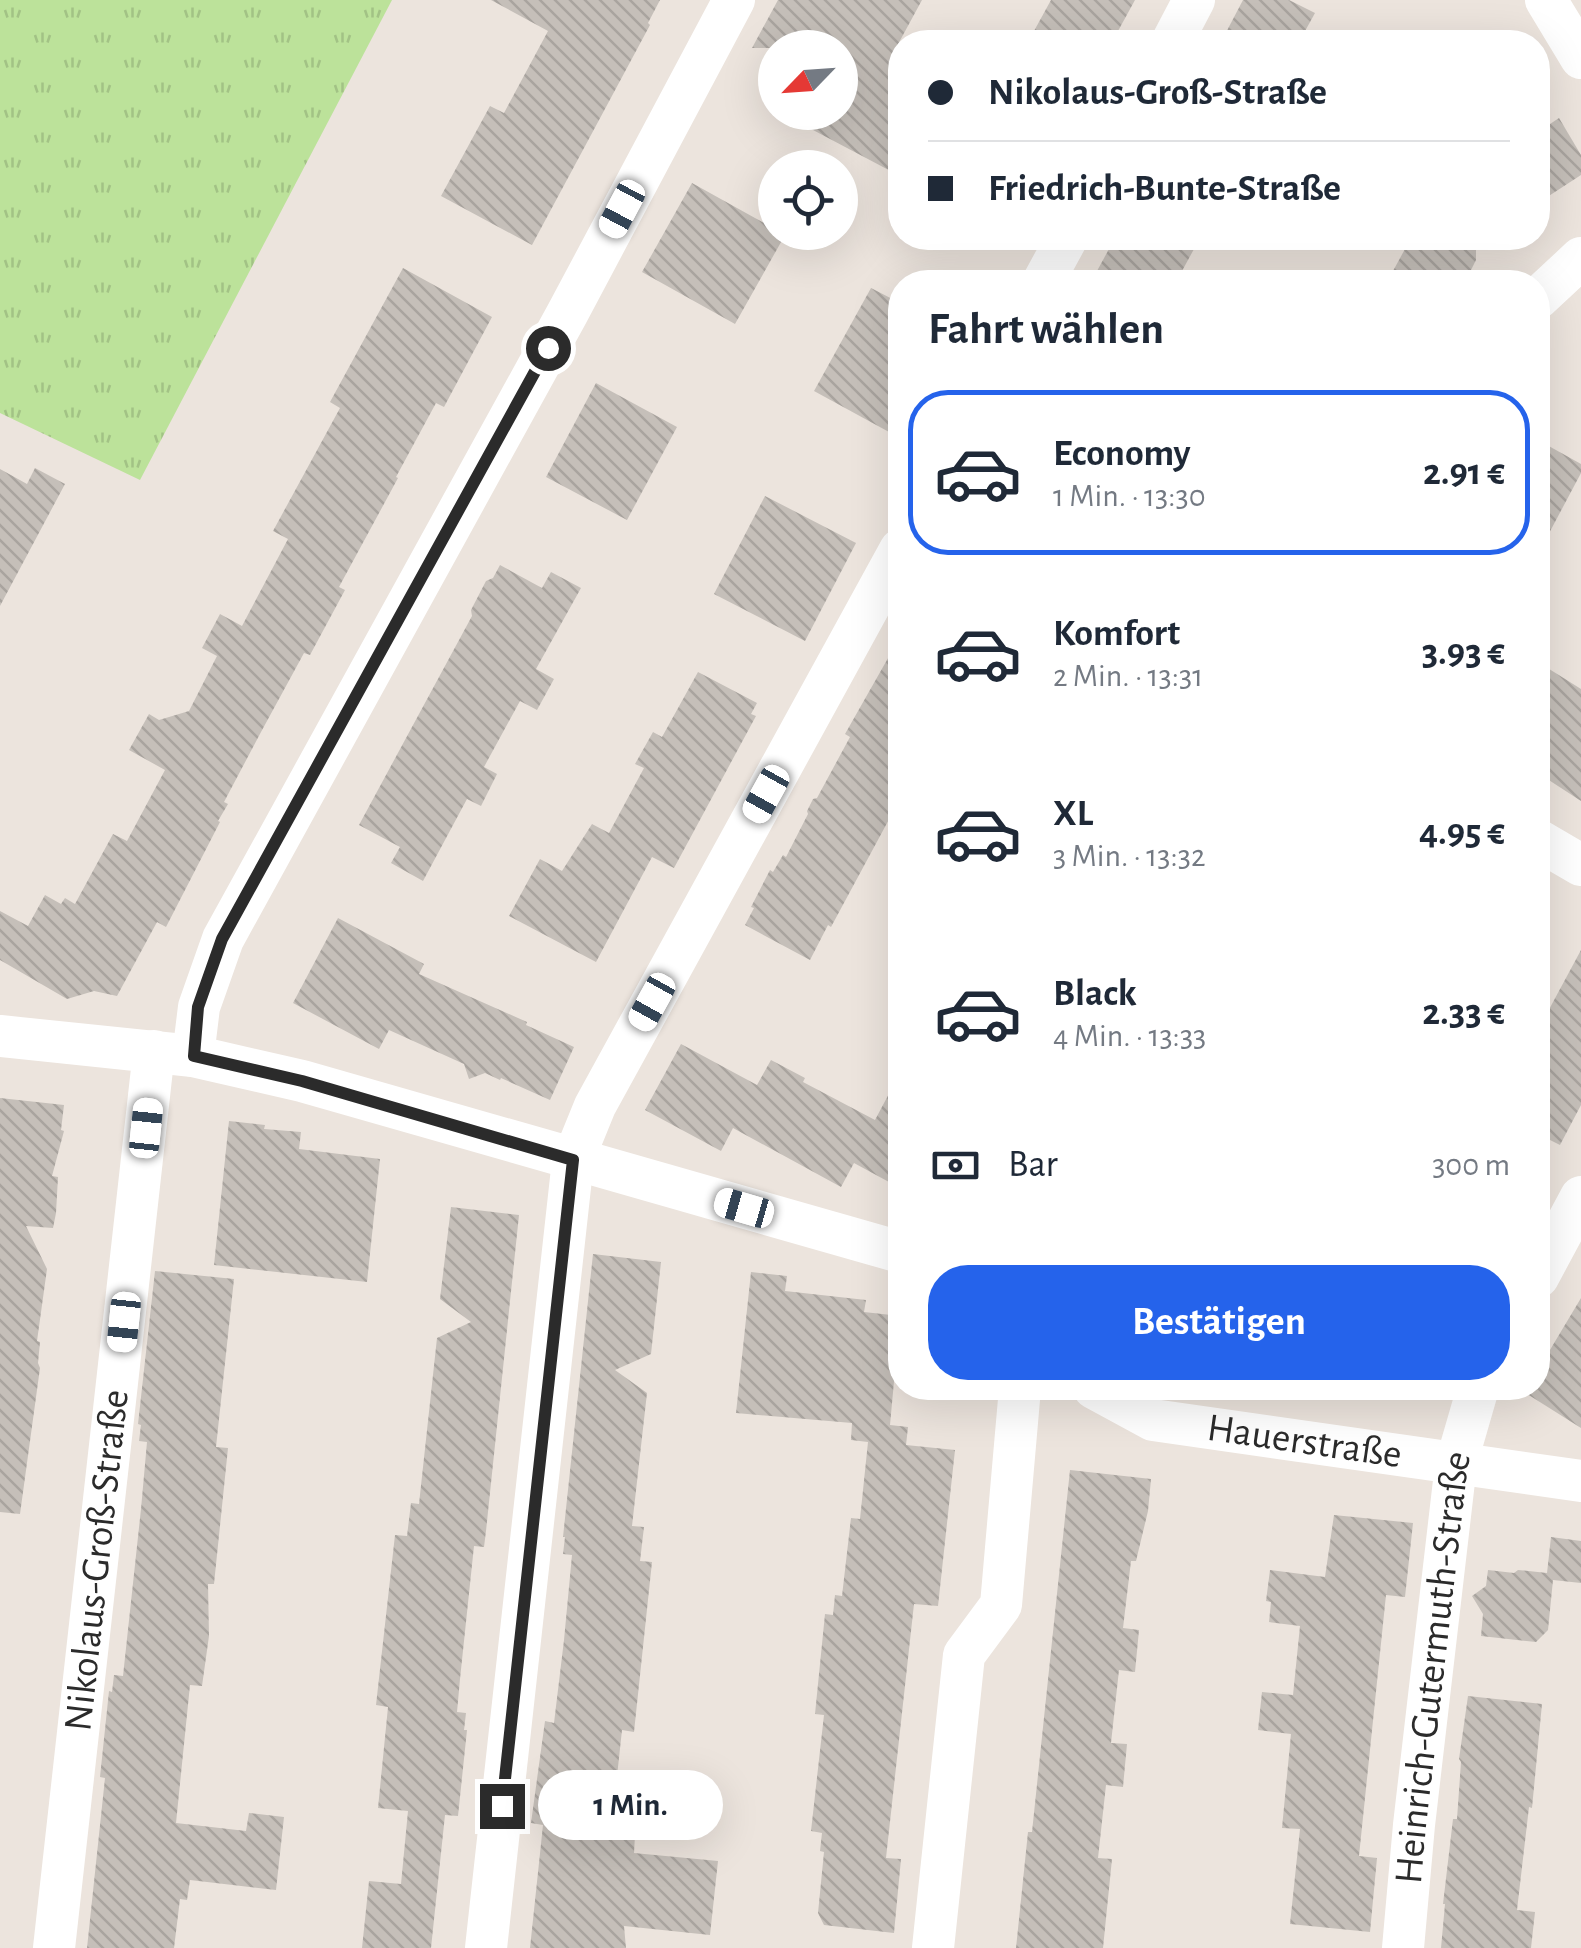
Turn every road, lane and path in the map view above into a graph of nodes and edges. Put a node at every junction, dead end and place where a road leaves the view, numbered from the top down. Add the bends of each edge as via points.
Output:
1 (734, 0) edge
2 (1194, 0) edge
3 (1546, 0) edge
4 (1178, 30) edge
5 (1581, 58) edge
6 (1581, 258) edge
7 (1550, 287) edge
8 (888, 572) edge
9 (1550, 847) edge
10 (1581, 865) edge
11 (0, 1036) edge
12 (174, 1054) junction
13 (573, 1160) junction
14 (1581, 1197) edge
15 (888, 1249) edge
16 (1550, 1255) edge
17 (1019, 1400) edge
18 (1116, 1400) edge
19 (1475, 1400) edge
20 (1456, 1464) junction
21 (1581, 1481) edge
22 (54, 1948) edge
23 (486, 1948) edge
24 (933, 1948) edge
25 (1403, 1948) edge

1 - 12 street, Nikolaus-Groß-Straße via 222,939
2 - 4 street
3 - 5 street
6 - 7 street
8 - 13 street via 595,1106
9 - 10 street
11 - 12 street
12 - 13 street via 302,1081
12 - 22 street, Nikolaus-Groß-Straße
13 - 15 street
13 - 23 street
14 - 16 street
17 - 24 street via 1001,1606 964,1655
18 - 20 street, Hauerstraße via 1153,1420
19 - 20 street, Heinrich-Gutermuth-Straße
20 - 21 street, Hauerstraße
20 - 25 street, Heinrich-Gutermuth-Straße

